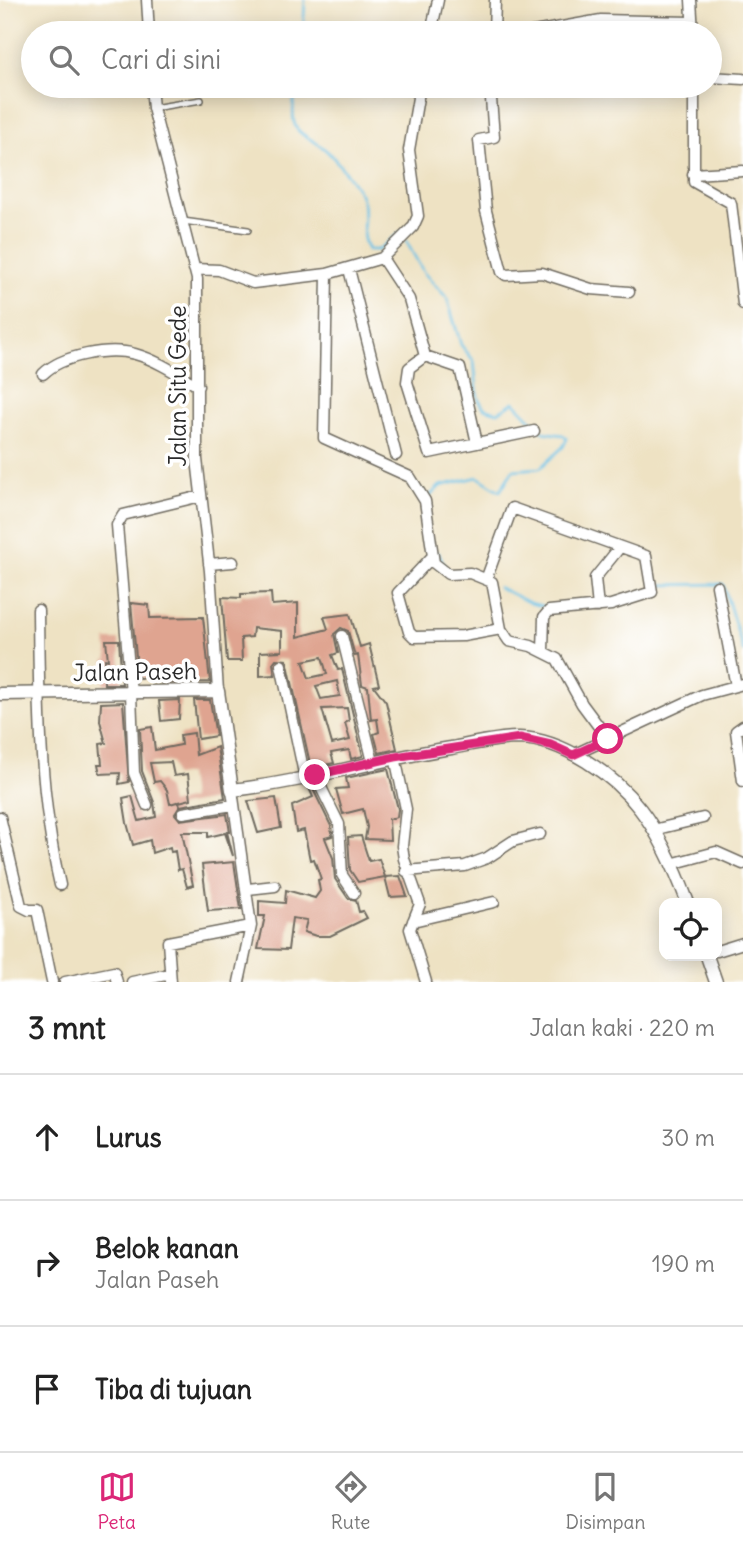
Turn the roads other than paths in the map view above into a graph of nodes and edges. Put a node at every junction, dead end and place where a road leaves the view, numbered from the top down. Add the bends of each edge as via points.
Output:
1 (147, 0) edge
2 (438, 0) edge
3 (495, 0) edge
4 (691, 0) edge
5 (148, 21) edge
6 (434, 21) edge
7 (494, 21) edge
8 (595, 21) edge
9 (614, 21) edge
10 (692, 21) edge
11 (722, 78) edge
12 (743, 79) edge
13 (152, 98) edge
14 (418, 98) edge
15 (491, 98) edge
16 (694, 98) edge
17 (201, 100) dead end
18 (153, 108) junction
19 (743, 171) edge
20 (693, 174) junction
21 (183, 221) junction
22 (248, 230) dead end
23 (740, 243) edge
24 (382, 258) junction
25 (194, 269) junction
26 (349, 269) junction
27 (327, 274) junction
28 (629, 292) dead end
29 (743, 304) edge
30 (425, 356) junction
31 (43, 374) dead end
32 (198, 386) junction
33 (534, 431) dead end
34 (477, 443) junction
35 (396, 455) dead end
36 (201, 496) junction
37 (620, 547) junction
38 (431, 558) junction
39 (233, 562) dead end
40 (209, 564) junction
41 (487, 575) junction
42 (717, 586) dead end
43 (598, 604) junction
44 (38, 610) dead end
45 (501, 629) junction
46 (342, 636) dead end
47 (543, 651) junction
48 (281, 665) dead end
49 (739, 685) edge
50 (218, 691) junction
51 (0, 694) edge
52 (131, 694) junction
53 (39, 695) junction
54 (743, 726) edge
55 (608, 739) junction
56 (573, 755) junction
57 (395, 757) junction
58 (373, 762) junction
59 (310, 777) junction
60 (743, 781) edge
61 (232, 790) junction
62 (147, 805) dead end
63 (233, 805) junction
64 (183, 813) dead end
65 (0, 817) edge
66 (704, 818) dead end
67 (653, 830) junction
68 (540, 834) dead end
69 (671, 864) junction
70 (743, 864) edge
71 (406, 871) junction
72 (60, 885) dead end
73 (275, 886) dead end
74 (248, 889) junction
75 (354, 893) dead end
76 (686, 898) edge
77 (494, 902) dead end
78 (413, 921) junction
79 (251, 926) junction
80 (743, 943) edge
81 (722, 949) edge
82 (709, 961) edge
83 (171, 978) edge
84 (52, 982) edge
85 (65, 982) edge
86 (117, 982) edge
87 (132, 982) edge
88 (239, 982) edge
89 (426, 982) edge
90 (716, 982) edge

1 - 5 street
2 - 6 street
3 - 7 street
4 - 10 street
8 - 9 street
11 - 12 street
13 - 18 street, Jalan Situ Gede
14 - 24 street via 409,150 418,216
15 - 28 street via 495,137 478,140 486,211 502,272 542,273 591,289
16 - 20 street
17 - 18 lane
18 - 21 street, Jalan Situ Gede
19 - 20 street
20 - 23 street via 698,187 731,203
21 - 22 lane
21 - 25 street, Jalan Situ Gede
23 - 29 street
24 - 26 street
24 - 30 street via 408,299
25 - 27 street via 219,270 253,283
25 - 32 street, Jalan Situ Gede via 200,313
26 - 27 street
26 - 35 street
27 - 38 street via 324,438 410,477 425,501
30 - 34 street via 460,369
30 - 34 street via 409,368 407,382 429,453
31 - 32 street via 69,358 124,352
32 - 36 street, Jalan Situ Gede
33 - 34 street
36 - 40 street, Jalan Situ Gede
36 - 52 street via 123,515 118,521
37 - 41 street via 512,508
37 - 43 street via 598,572 594,583
37 - 43 street via 646,556 651,593
38 - 41 street via 449,574
38 - 45 street via 398,594 409,632 414,637 463,636
39 - 40 street
40 - 50 street, Jalan Situ Gede
41 - 45 street via 494,587
42 - 49 street
43 - 47 street via 547,612
44 - 53 street
45 - 47 street via 509,641
46 - 58 street
47 - 55 street via 563,666 582,704
48 - 59 street
49 - 55 street via 702,695
50 - 52 street, Jalan Paseh
50 - 61 street, Jalan Paseh
51 - 53 street, Jalan Paseh
52 - 53 street, Jalan Paseh
52 - 62 street via 134,773
53 - 72 street via 47,816
54 - 60 street via 736,731
55 - 56 street
56 - 57 street via 520,738
56 - 67 street via 629,797
57 - 58 street
57 - 71 street via 406,809 402,846
58 - 59 street
59 - 61 street
59 - 75 street via 339,824 341,869 344,882
61 - 63 street
63 - 64 street
63 - 74 street
65 - 84 street via 21,906 37,910
66 - 67 street
67 - 69 street
68 - 71 street via 513,841 466,866
69 - 70 street via 716,852
69 - 76 street
71 - 78 street via 420,904
73 - 74 street
74 - 79 street
77 - 78 street
78 - 89 street via 411,940
79 - 83 street via 168,943
79 - 88 street
80 - 81 street
82 - 90 street
83 - 87 street
85 - 86 street via 114,972

